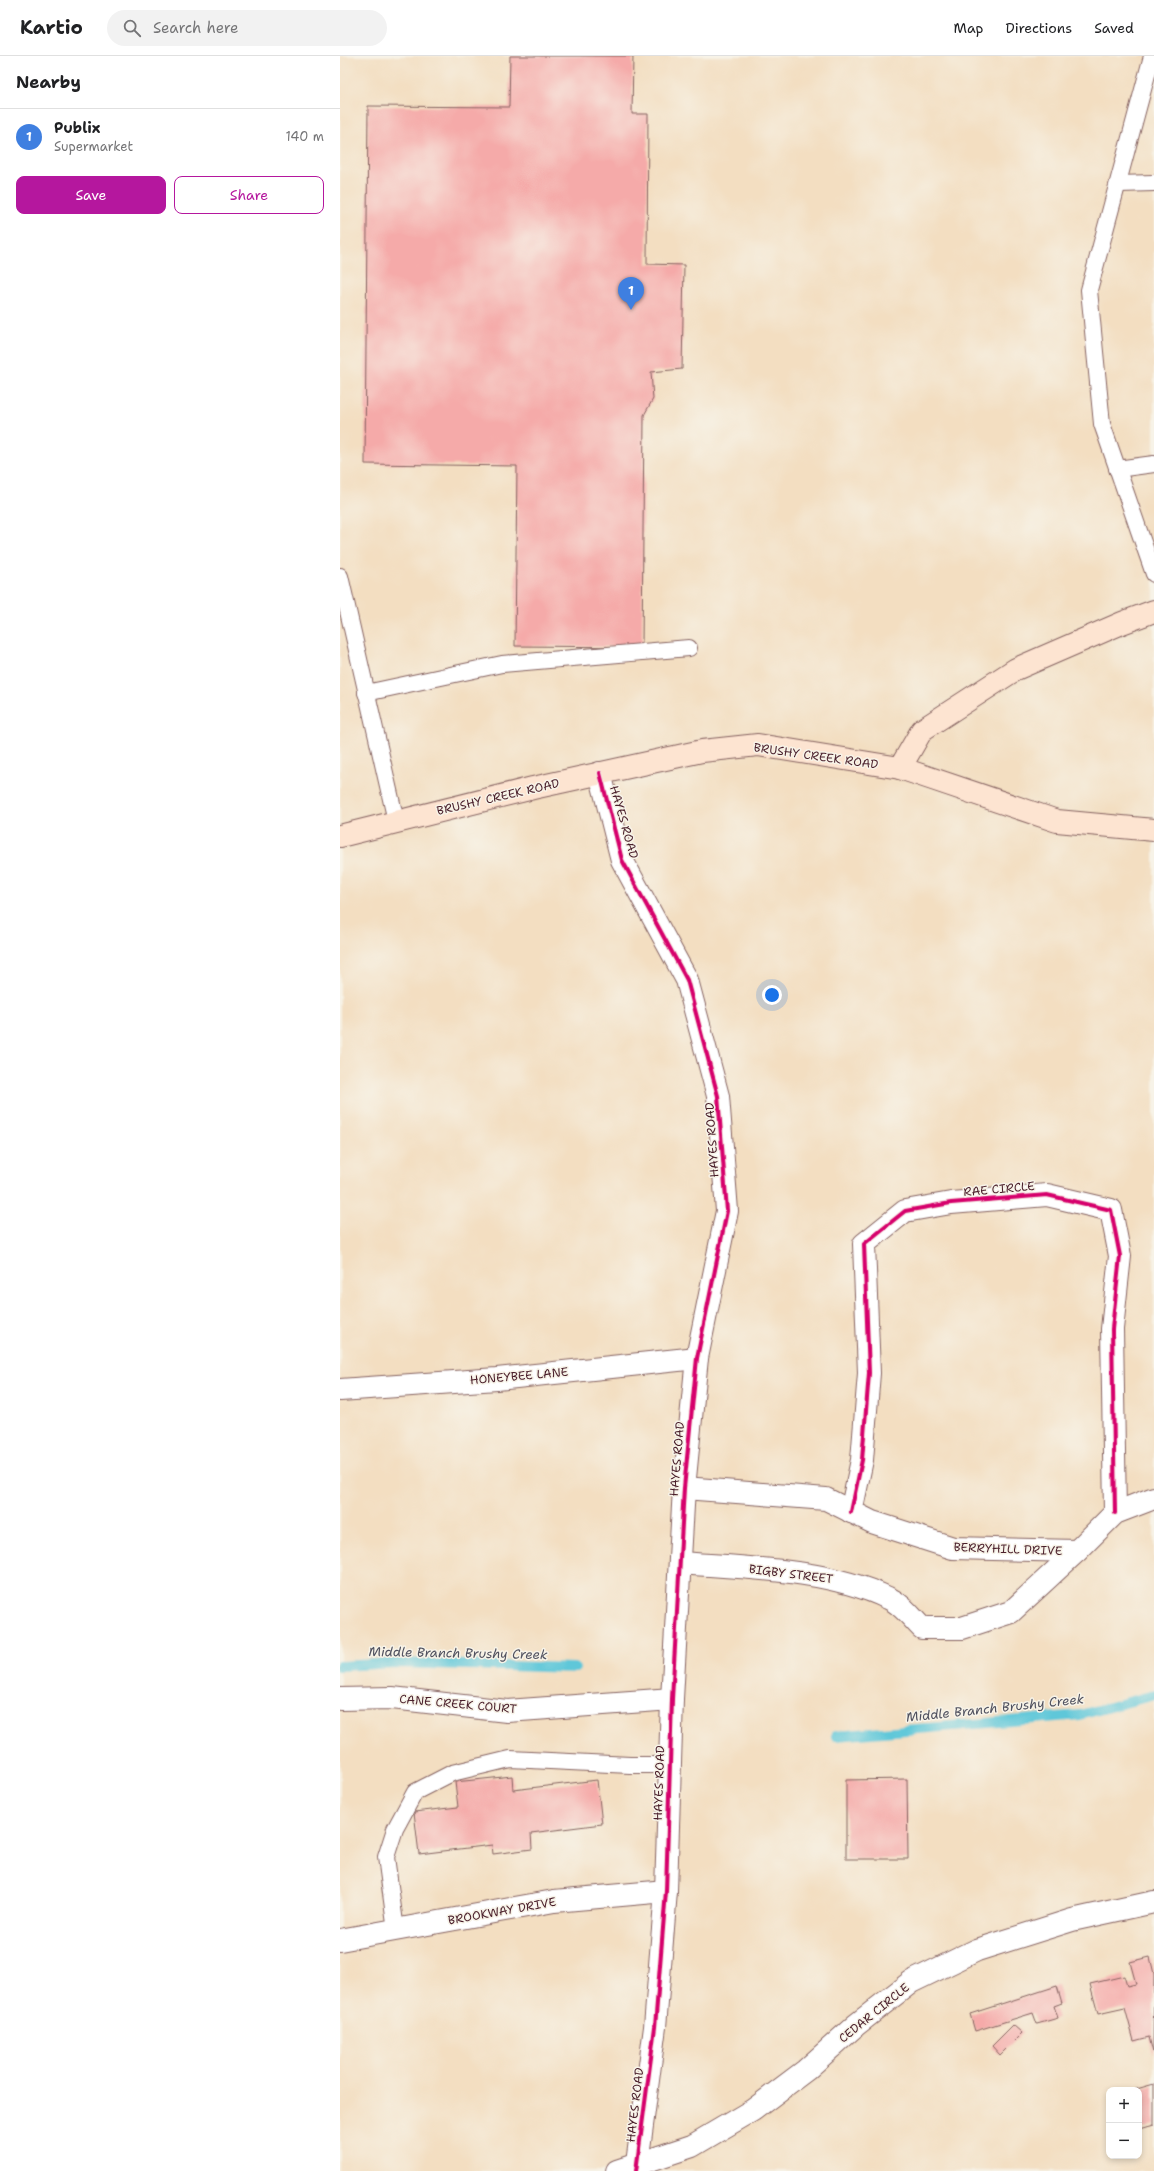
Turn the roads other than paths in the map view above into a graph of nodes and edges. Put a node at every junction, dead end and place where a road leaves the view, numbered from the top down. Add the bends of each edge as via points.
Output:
1 (1152, 56) edge
2 (1154, 183) edge
3 (1118, 184) junction
4 (1154, 464) edge
5 (1117, 469) junction
6 (1154, 574) edge
7 (340, 576) edge
8 (1154, 611) edge
9 (690, 648) dead end
10 (366, 693) junction
11 (900, 768) junction
12 (600, 773) junction
13 (396, 821) junction
14 (1154, 830) edge
15 (340, 836) edge
16 (697, 1358) junction
17 (340, 1390) edge
18 (684, 1488) junction
19 (1154, 1498) edge
20 (851, 1512) junction
21 (1115, 1513) junction
22 (1077, 1551) junction
23 (680, 1563) junction
24 (340, 1699) edge
25 (672, 1699) junction
26 (670, 1764) junction
27 (666, 1891) junction
28 (1154, 1902) edge
29 (396, 1930) junction
30 (340, 1940) edge
31 (637, 2167) edge
32 (616, 2171) edge

1 - 3 lane
2 - 3 lane
3 - 5 lane via 1089,290 1102,424
4 - 5 lane
5 - 6 lane
7 - 10 lane
8 - 11 street via 1122,622 1016,669 922,730
9 - 10 lane via 502,664
10 - 13 lane
11 - 12 street, BRUSHY CREEK ROAD via 758,745 702,751
11 - 14 street, BRUSHY CREEK ROAD via 1057,821
12 - 13 street, BRUSHY CREEK ROAD
12 - 16 street, HAYES ROAD via 622,860 687,980 718,1096 727,1211
13 - 15 street, BRUSHY CREEK ROAD
16 - 17 street, HONEYBEE LANE via 497,1379
16 - 18 street, HAYES ROAD
18 - 20 street, BERRYHILL DRIVE via 826,1499
18 - 23 street, HAYES ROAD
19 - 21 street, BERRYHILL DRIVE
20 - 21 street, RAE CIRCLE via 862,1460 869,1373 864,1244 905,1211 951,1203 1046,1195 1111,1210 1120,1256 1112,1329
20 - 22 street, BERRYHILL DRIVE via 872,1522 952,1548
21 - 22 street, BERRYHILL DRIVE
22 - 23 street, BIGBY STREET via 1011,1612 962,1628 922,1628 890,1598 835,1579 752,1568
23 - 25 street, HAYES ROAD
24 - 25 street, CANE CREEK COURT via 392,1698 506,1711
25 - 26 street, HAYES ROAD
26 - 27 street, HAYES ROAD
26 - 29 lane via 630,1765 510,1759 452,1773 415,1792 395,1829 386,1857
27 - 29 street, BROOKWAY DRIVE via 554,1901
27 - 31 street, HAYES ROAD via 655,2026
28 - 31 street, CEDAR CIRCLE via 1072,1920 977,1950 918,1979 856,2025 806,2070 753,2110 692,2146
29 - 30 street, BROOKWAY DRIVE
31 - 32 street, CEDAR CIRCLE

